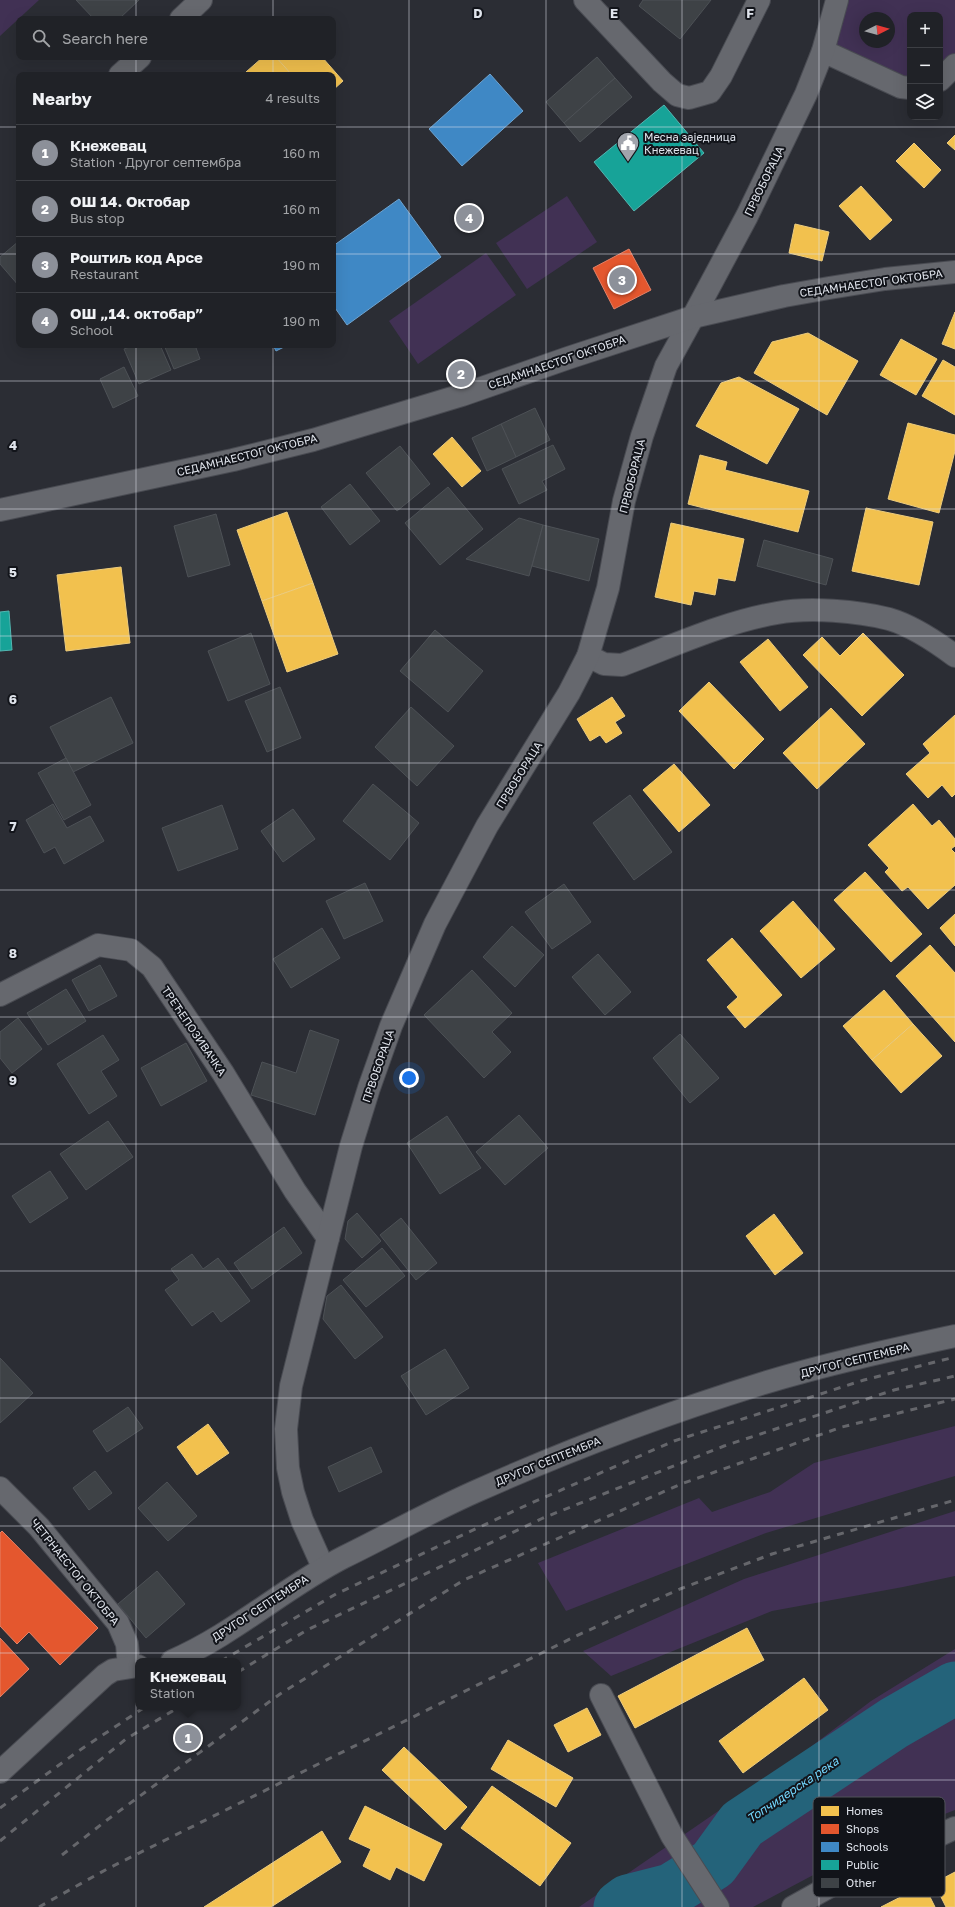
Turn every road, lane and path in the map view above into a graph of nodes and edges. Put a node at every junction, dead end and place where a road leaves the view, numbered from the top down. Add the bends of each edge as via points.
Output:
1 (201, 0) edge
2 (585, 0) edge
3 (759, 0) edge
4 (837, 0) edge
5 (184, 16) edge
6 (824, 51) junction
7 (137, 60) edge
8 (955, 65) edge
9 (123, 72) edge
10 (943, 77) edge
11 (907, 88) edge
12 (955, 272) edge
13 (693, 317) junction
14 (0, 510) edge
15 (588, 656) junction
16 (955, 656) edge
17 (0, 996) edge
18 (328, 1238) junction
19 (955, 1336) edge
20 (0, 1488) edge
21 (323, 1567) junction
22 (177, 1658) edge
23 (134, 1667) edge
24 (601, 1695) dead end
25 (0, 1772) edge
26 (955, 1828) edge
27 (945, 1833) edge
28 (813, 1896) edge
29 (717, 1906) edge
30 (793, 1907) edge

1 - 5 street
2 - 3 street via 662,82 677,95 689,98 710,92 721,76
4 - 6 street, ПРВОБОРАЦА
6 - 11 street
6 - 13 street, ПРВОБОРАЦА via 758,194
7 - 9 street
8 - 10 street
12 - 13 street, СЕДАМНАЕСТОГ ОКТОБРА via 814,290
13 - 14 street, СЕДАМНАЕСТОГ ОКТОБРА via 462,395 313,440 225,462
13 - 15 street, ПРВОБОРАЦА via 666,366 642,436 624,500 608,588
15 - 16 street via 604,664 622,665 730,625 778,612 829,610 889,619 916,631
15 - 18 street, ПРВОБОРАЦА via 569,693 487,826 434,924 394,1019 369,1088 351,1146
17 - 18 street, ТРЕЋЕПОЗИВАЧКА via 98,945 131,950 152,967 223,1073 295,1191
18 - 21 street, ПРВОБОРАЦА via 291,1386 286,1429 288,1468 293,1492 302,1520
19 - 21 street, ДРУГОГ СЕПТЕМБРА via 877,1353 764,1383 616,1434 476,1491
20 - 23 street, ЧЕТРНАЕСТОГ ОКТОБРА via 39,1527 118,1623
21 - 22 street, ДРУГОГ СЕПТЕМБРА via 214,1638
23 - 25 street via 113,1670 105,1675
24 - 29 street via 672,1836
26 - 27 street
28 - 30 street

